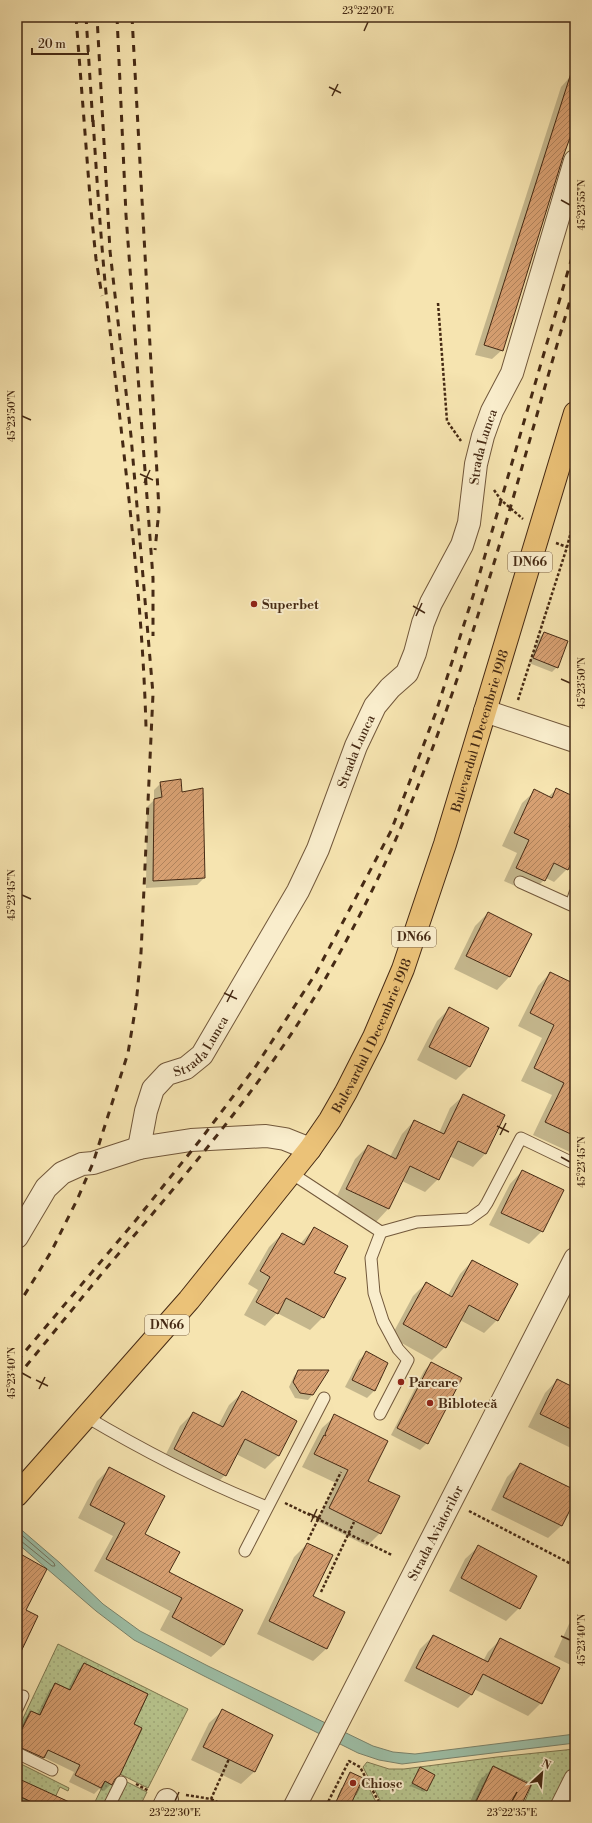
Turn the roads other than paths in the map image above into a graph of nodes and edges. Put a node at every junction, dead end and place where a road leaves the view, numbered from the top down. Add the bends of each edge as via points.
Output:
1 (575, 161) edge
2 (575, 413) edge
3 (570, 448) edge
4 (485, 711) junction
5 (575, 741) edge
6 (520, 882) dead end
7 (575, 893) edge
8 (573, 907) edge
9 (139, 1148) junction
10 (310, 1149) junction
11 (575, 1164) edge
12 (291, 1173) junction
13 (381, 1232) junction
14 (17, 1237) edge
15 (575, 1259) edge
16 (324, 1398) dead end
17 (380, 1414) dead end
18 (86, 1416) junction
19 (17, 1495) edge
20 (268, 1508) junction
21 (245, 1551) dead end
22 (23, 1696) dead end
23 (17, 1709) edge
24 (17, 1753) edge
25 (52, 1770) dead end
26 (575, 1780) edge
27 (120, 1782) dead end
28 (109, 1806) edge
29 (295, 1806) edge
30 (562, 1806) edge

1 - 9 street, Strada Lunca via 512,373 492,411 484,436 476,464 469,523 462,545 431,603 407,673 375,706 356,746 318,849 298,891 202,1055 186,1068 167,1074 153,1089
2 - 3 main road, Bulevardul 1 Decembrie 1918 / DN66
3 - 4 main road, Bulevardul 1 Decembrie 1918 / DN66 via 538,537
4 - 5 street
4 - 10 main road, Bulevardul 1 Decembrie 1918 / DN66 via 445,844 403,969 346,1092
6 - 8 lane
7 - 8 lane
9 - 10 street via 191,1140 266,1136 285,1139
9 - 14 street via 93,1164 82,1164 62,1173 46,1188
10 - 12 main road, Bulevardul 1 Decembrie 1918 / DN66
11 - 13 lane via 521,1138 487,1203 469,1219 417,1222
12 - 13 lane
12 - 18 main road, Bulevardul 1 Decembrie 1918 / DN66 via 189,1300
13 - 17 lane via 371,1258 374,1293 383,1321 398,1349 408,1360
15 - 29 street, Strada Aviatorilor
16 - 20 lane
18 - 19 main road, Bulevardul 1 Decembrie 1918 / DN66
18 - 20 lane via 137,1447
20 - 21 lane
22 - 23 lane
24 - 25 lane
26 - 30 street
27 - 28 lane

